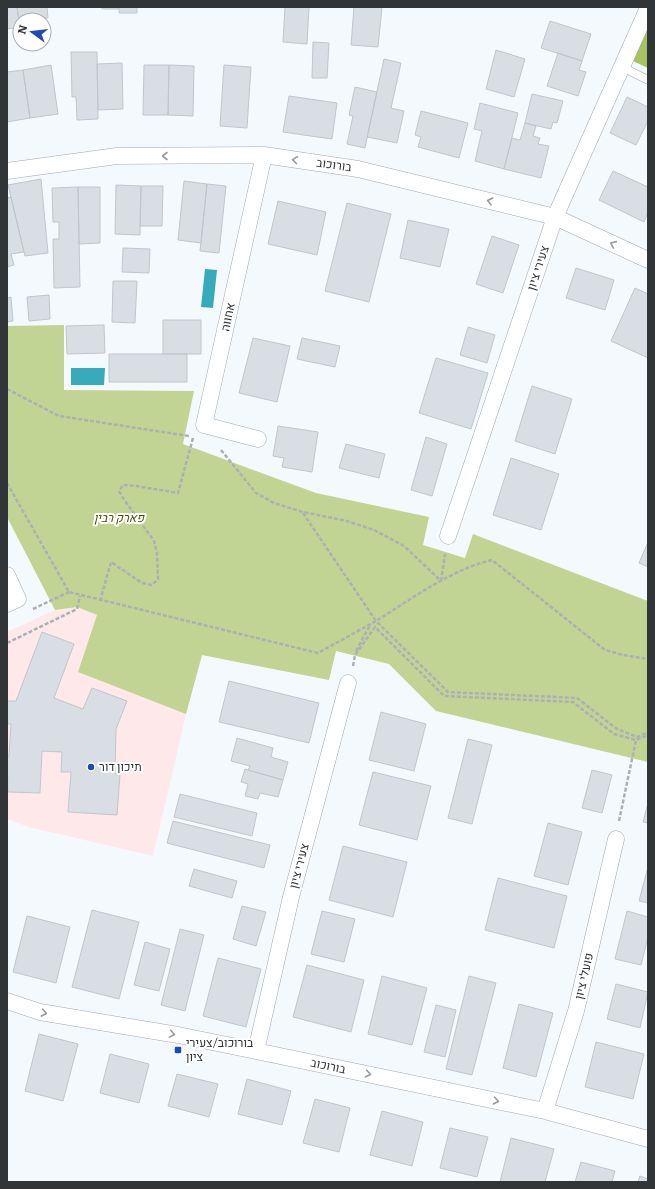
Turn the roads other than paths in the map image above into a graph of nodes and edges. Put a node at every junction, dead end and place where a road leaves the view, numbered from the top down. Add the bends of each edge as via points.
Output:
1 (648, 8) edge
2 (622, 67) junction
3 (648, 80) edge
4 (264, 155) junction
5 (7, 171) edge
6 (555, 217) junction
7 (648, 260) edge
8 (258, 439) dead end
9 (448, 536) road end
10 (7, 575) edge
11 (7, 604) edge
12 (348, 683) road end
13 (616, 839) road end
14 (7, 1001) edge
15 (256, 1051) junction
16 (546, 1112) junction
17 (648, 1139) edge

1 - 2 street, צעירי ציון
2 - 3 lane
2 - 6 street, צעירי ציון
4 -> 5 street, בורוכוב via 117,156
6 -> 4 street, בורוכוב via 358,169
4 - 8 street, אחווה via 204,425
7 -> 6 street, בורוכוב
6 - 9 street, צעירי ציון
10 - 11 street via 18,599
12 - 15 street, צעירי ציון via 291,897
13 - 16 street, פועלי ציון via 576,1011
14 -> 15 street, בורוכוב via 40,1012
15 -> 16 street, בורוכוב
16 - 17 street, בורוכוב

